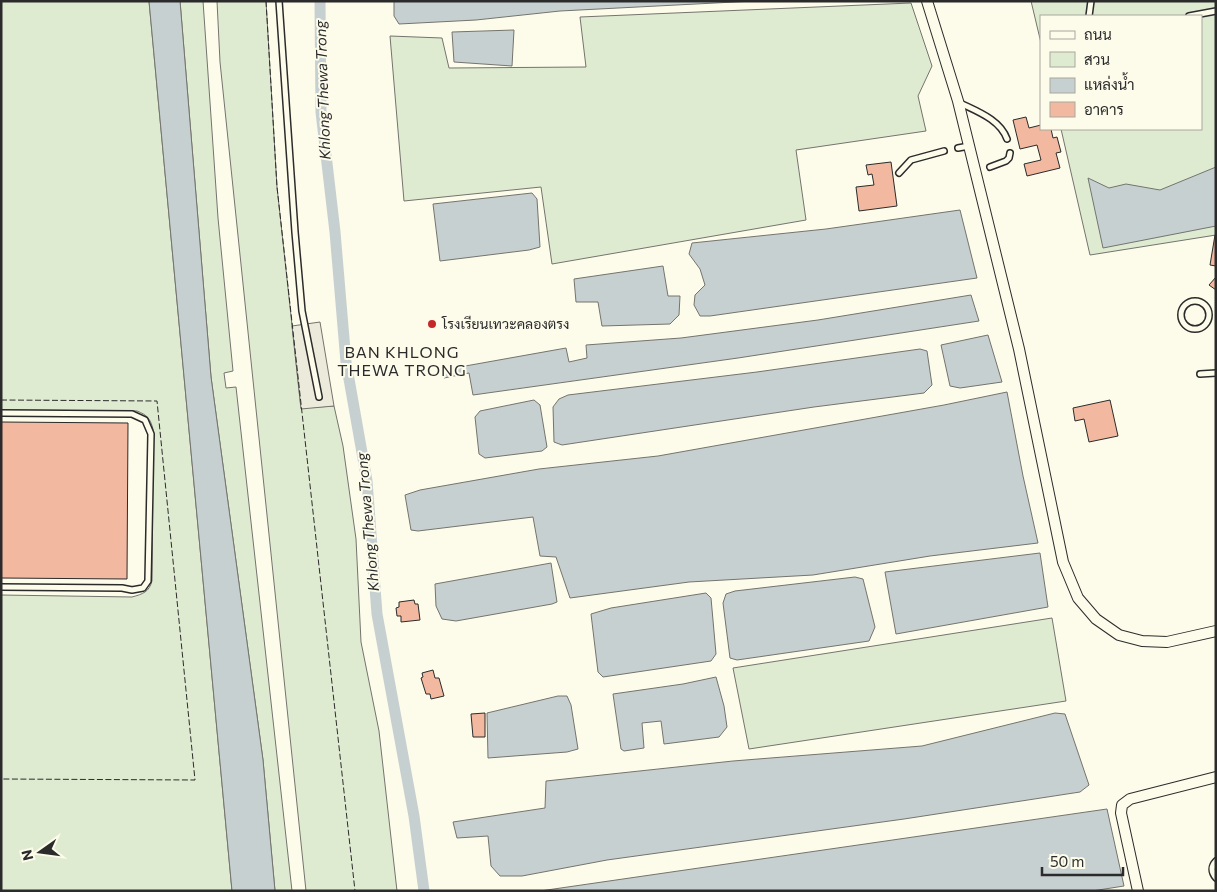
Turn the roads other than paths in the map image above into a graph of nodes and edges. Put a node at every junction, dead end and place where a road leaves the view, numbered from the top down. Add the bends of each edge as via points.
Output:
1 (279, 1) edge
2 (927, 1) edge
3 (1091, 1) edge
4 (1216, 10) edge
5 (1089, 15) edge
6 (1194, 15) edge
7 (958, 102) junction
8 (1007, 139) dead end
9 (969, 146) junction
10 (958, 148) dead end
11 (944, 151) dead end
12 (1010, 153) dead end
13 (990, 167) dead end
14 (899, 173) dead end
15 (1209, 316) junction
16 (1216, 320) edge
17 (1216, 373) edge
18 (1200, 374) dead end
19 (319, 397) dead end
20 (1, 414) edge
21 (1, 587) edge
22 (1216, 631) edge
23 (1216, 777) edge
24 (1216, 860) edge
25 (1216, 878) edge
26 (1138, 891) edge

1 - 19 lane via 294,232 302,311
2 - 7 street
3 - 5 lane
4 - 6 lane
7 - 8 lane via 997,122
7 - 9 street
9 - 10 lane
9 - 22 street via 1019,349 1063,562 1078,598 1096,619 1119,635 1142,641 1167,642
11 - 14 lane via 911,160
12 - 13 lane via 1006,161
15 - 15 lane via 1204,304 1196,301 1184,307 1182,320 1188,327 1197,329
15 - 16 lane
17 - 18 lane
20 - 21 lane via 132,414 145,420 151,434 148,581 143,588
23 - 26 street via 1130,798 1122,805 1120,813
24 - 25 lane via 1212,871

